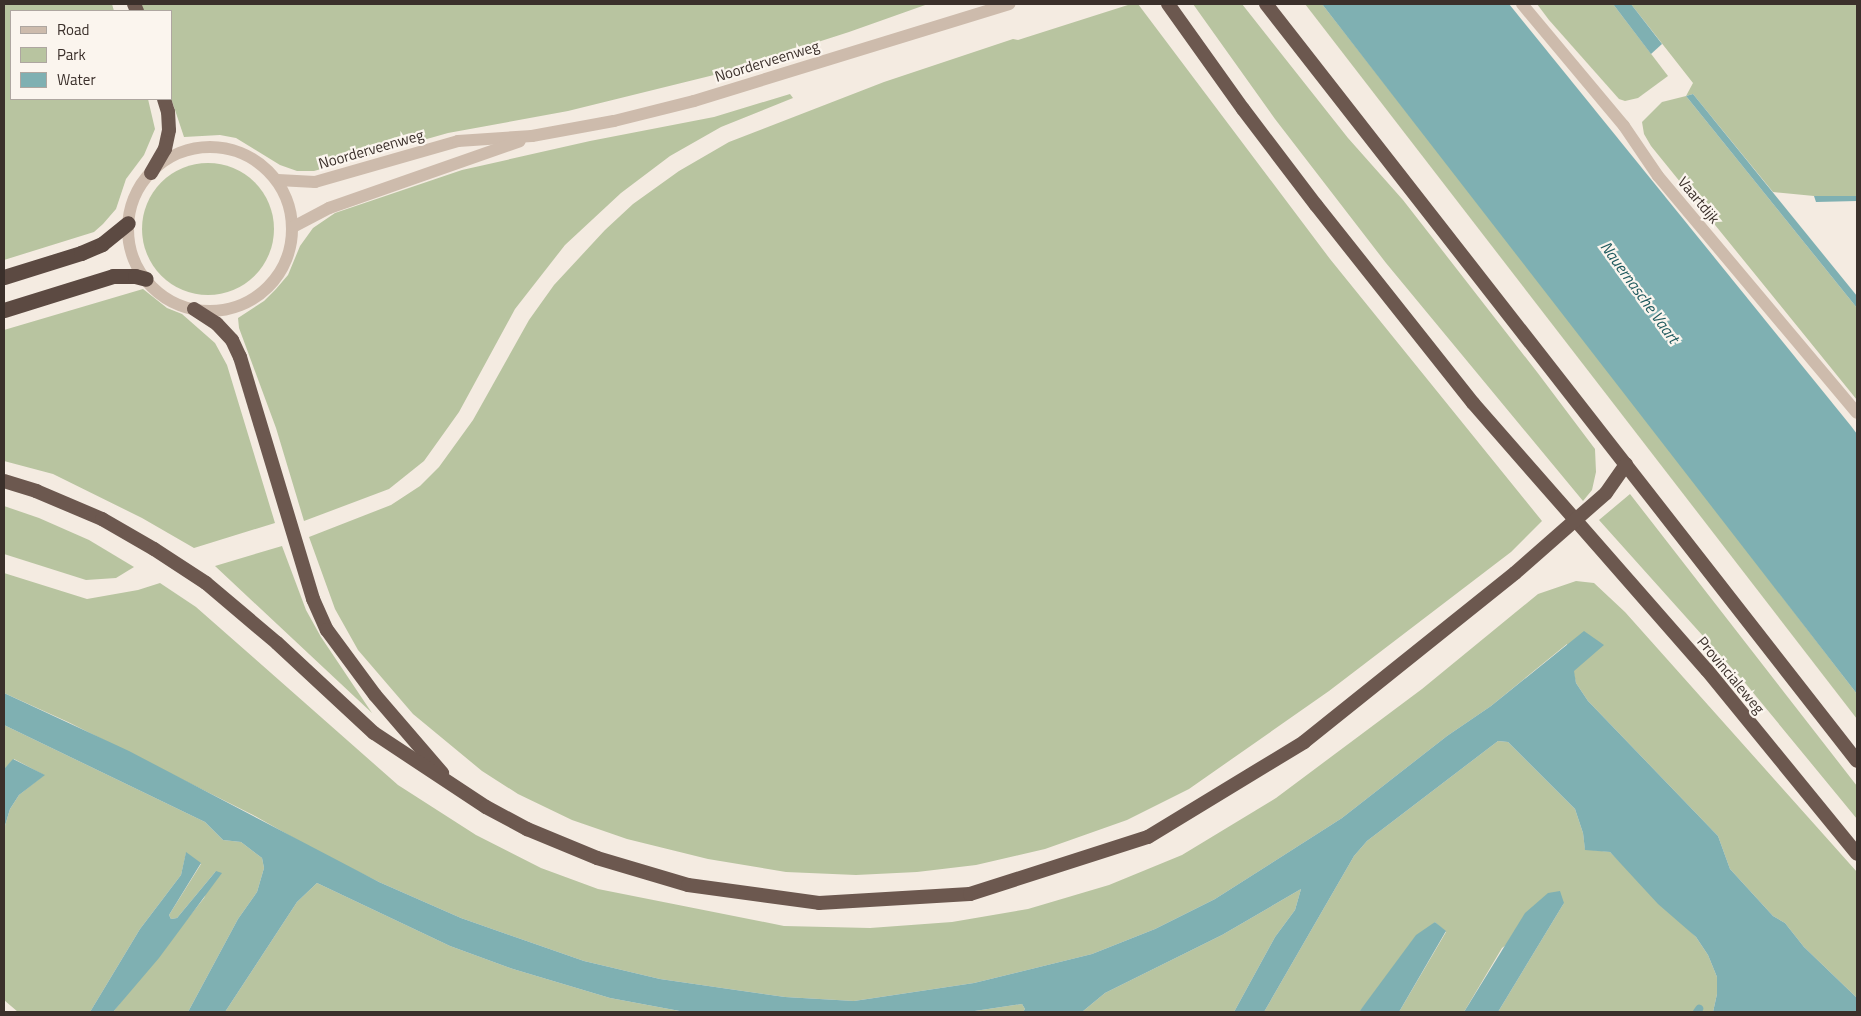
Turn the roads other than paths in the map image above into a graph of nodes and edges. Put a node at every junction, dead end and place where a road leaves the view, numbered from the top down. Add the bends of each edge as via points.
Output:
1 (1009, 4) edge
2 (1168, 4) edge
3 (1266, 4) edge
4 (1522, 4) edge
5 (164, 100) edge
6 (532, 136) junction
7 (151, 173) junction
8 (278, 180) junction
9 (128, 223) junction
10 (293, 227) junction
11 (4, 277) edge
12 (146, 280) junction
13 (194, 309) junction
14 (4, 310) edge
15 (1857, 414) edge
16 (1626, 464) junction
17 (4, 481) edge
18 (1575, 519) junction
19 (1857, 761) edge
20 (454, 787) junction
21 (1857, 854) edge

1 - 6 street, Noorderveenweg via 694,101 614,121
2 - 18 highway, Provincialeweg via 1322,213 1473,403
3 - 16 highway
4 - 15 street, Vaartdijk via 1624,126 1658,176
5 - 7 highway via 169,130 165,149
6 - 8 street, Noorderveenweg via 458,141 315,182
6 - 10 street, Noorderveenweg via 329,208
7 - 8 street via 166,160 194,148 221,148 248,155
7 - 9 street via 138,190
8 - 10 street via 290,206
9 - 11 highway via 102,244
9 - 12 street via 130,248
10 - 13 street via 290,252 279,274 261,292 218,310
12 - 13 street via 171,301
12 - 14 highway via 135,276 114,276
13 - 20 highway via 217,324 232,340 240,357 313,599 327,630 375,695
16 - 18 highway via 1606,493
16 - 19 highway
17 - 20 highway via 102,519 206,583 374,733
18 - 20 highway via 1515,573 1304,742 1148,838 970,894 820,903 750,896 688,885 564,845 527,829
18 - 21 highway, Provincialeweg via 1707,670

